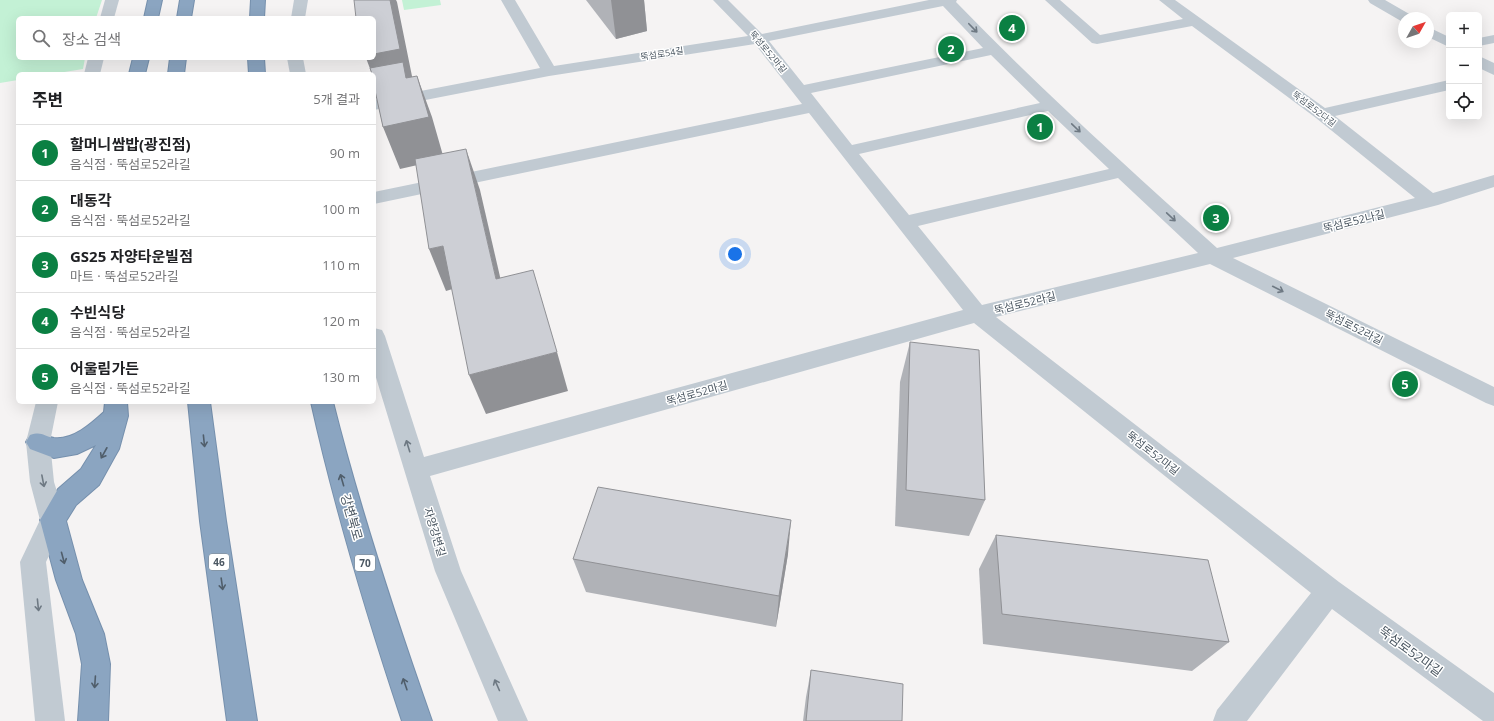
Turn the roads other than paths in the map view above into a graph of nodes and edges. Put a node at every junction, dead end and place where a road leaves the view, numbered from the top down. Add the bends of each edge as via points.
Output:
1 (112, 0) edge
2 (155, 0) edge
3 (187, 0) edge
4 (258, 0) edge
5 (301, 0) edge
6 (508, 0) edge
7 (720, 0) edge
8 (947, 0) edge
9 (1052, 0) edge
10 (1166, 0) edge
11 (1375, 0) edge
12 (1398, 13) edge
13 (108, 16) edge
14 (151, 16) edge
15 (184, 16) edge
16 (257, 16) edge
17 (298, 16) edge
18 (1195, 21) junction
19 (1434, 34) edge
20 (1494, 38) edge
21 (759, 39) junction
22 (1446, 41) edge
23 (1482, 41) edge
24 (994, 50) junction
25 (96, 60) edge
26 (140, 60) edge
27 (178, 60) edge
28 (256, 60) edge
29 (295, 60) edge
30 (1482, 63) edge
31 (1494, 70) edge
32 (549, 71) junction
33 (92, 72) edge
34 (138, 72) edge
35 (176, 72) edge
36 (257, 72) edge
37 (298, 72) edge
38 (1494, 75) edge
39 (1482, 77) edge
40 (1446, 86) edge
41 (806, 99) junction
42 (376, 105) edge
43 (1052, 105) junction
44 (1322, 114) junction
45 (847, 151) junction
46 (1122, 172) junction
47 (1494, 181) edge
48 (376, 198) edge
49 (1431, 201) junction
50 (904, 223) junction
51 (1214, 257) junction
52 (977, 314) junction
53 (376, 342) edge
54 (1494, 397) edge
55 (47, 404) edge
56 (199, 404) edge
57 (322, 404) edge
58 (116, 409) edge
59 (38, 442) junction
60 (416, 469) junction
61 (53, 520) junction
62 (1329, 591) junction
63 (1494, 711) edge
64 (50, 721) edge
65 (93, 721) edge
66 (242, 721) edge
67 (417, 721) edge
68 (513, 721) edge
69 (1228, 721) edge

1 - 13 street
2 - 14 highway
3 - 15 highway
4 - 16 highway
5 - 17 street
6 - 32 street
7 - 21 street, 뚝섬로52마길
8 - 21 street, 뚝섬로54길
8 -> 24 street, 뚝섬로52라길
9 - 18 street via 1097,40
10 - 18 street, 뚝섬로52다길
11 - 12 street
18 - 44 street, 뚝섬로52다길
19 - 22 street
20 - 23 street
21 - 32 street, 뚝섬로54길
21 - 41 street, 뚝섬로52마길
24 - 41 street
24 - 43 street, 뚝섬로52라길
25 - 33 street
26 - 34 highway
27 - 35 highway
28 - 36 highway
29 - 37 street
30 - 31 street
32 - 42 street, 뚝섬로54길
38 - 39 street
40 - 44 street
41 - 45 street, 뚝섬로52마길
41 - 48 street
43 - 45 street
43 -> 46 street, 뚝섬로52라길
44 - 49 street, 뚝섬로52다길
45 - 50 street, 뚝섬로52마길
46 - 50 street
46 -> 51 street, 뚝섬로52라길
47 - 49 street, 뚝섬로52나길
49 - 51 street, 뚝섬로52나길
50 - 52 street, 뚝섬로52마길
51 - 52 street, 뚝섬로52라길
51 -> 54 street, 뚝섬로52라길
52 - 60 street, 뚝섬로52마길
52 - 62 street, 뚝섬로52마길
60 -> 53 street, 자양강변길
55 - 59 street
56 -> 66 highway, 46 via 213,521
67 -> 57 highway, 강변북로 / 70 via 374,594
58 - 59 highway via 98,432 77,444 54,448
58 -> 61 highway via 107,449 90,476 67,498
59 -> 61 street via 42,482
68 -> 60 street, 자양강변길 via 448,571
61 -> 64 street via 33,562
61 -> 65 highway via 69,580 90,634 96,664
62 - 63 street, 뚝섬로52마길
62 - 69 street

